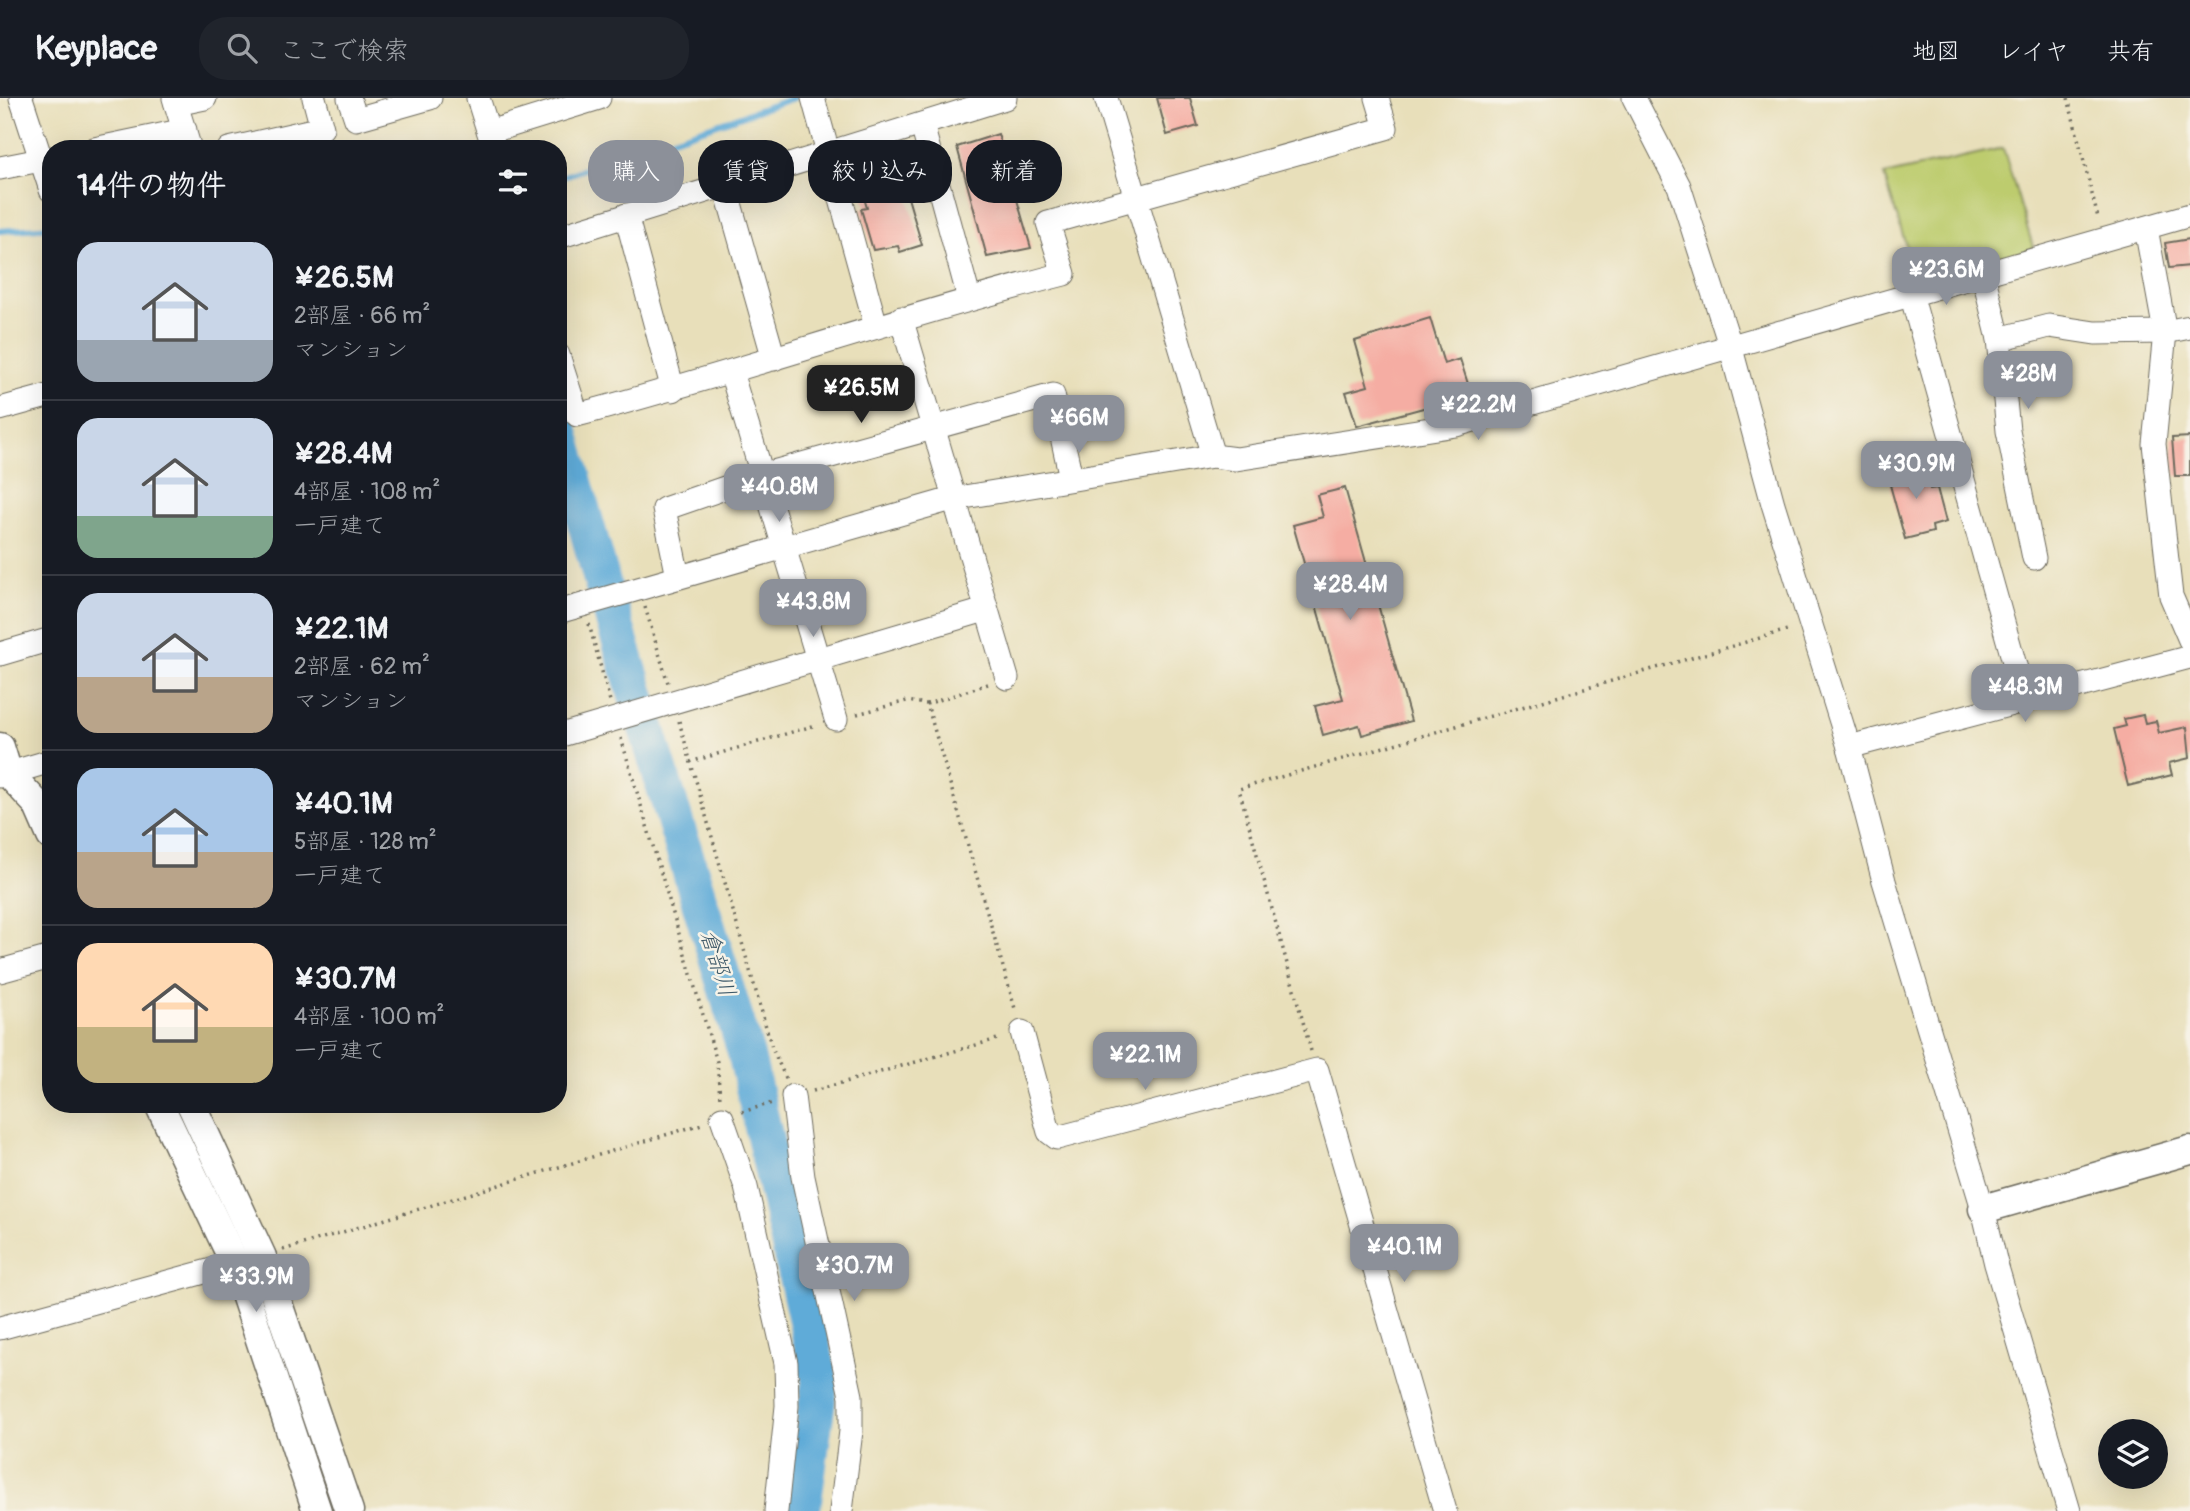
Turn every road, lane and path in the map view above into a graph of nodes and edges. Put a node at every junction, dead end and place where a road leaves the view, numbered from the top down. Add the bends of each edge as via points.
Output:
1 (21, 98) edge
2 (205, 98) edge
3 (314, 98) edge
4 (349, 98) edge
5 (430, 98) edge
6 (478, 98) edge
7 (599, 98) edge
8 (813, 98) edge
9 (1005, 98) edge
10 (1105, 98) edge
11 (1377, 98) edge
12 (1634, 98) edge
13 (2068, 98) edge
14 (175, 101) edge
15 (922, 125) junction
16 (188, 140) edge
17 (269, 140) edge
18 (491, 140) edge
19 (824, 140) edge
20 (869, 140) edge
21 (42, 149) edge
22 (42, 160) edge
23 (0, 168) edge
24 (698, 194) edge
25 (1135, 200) junction
26 (729, 203) edge
27 (841, 203) edge
28 (626, 215) junction
29 (2190, 215) edge
30 (2146, 228) junction
31 (567, 234) edge
32 (2104, 240) junction
33 (1983, 274) junction
34 (1911, 294) junction
35 (969, 298) junction
36 (901, 318) junction
37 (876, 326) junction
38 (2190, 327) edge
39 (2165, 332) junction
40 (1999, 339) junction
41 (1730, 345) junction
42 (775, 359) junction
43 (731, 372) junction
44 (567, 383) edge
45 (673, 390) junction
46 (42, 397) edge
47 (0, 409) edge
48 (933, 428) junction
49 (1213, 456) junction
50 (762, 475) junction
51 (1071, 478) junction
52 (952, 499) junction
53 (784, 546) junction
54 (2034, 558) dead end
55 (678, 577) junction
56 (610, 597) junction
57 (567, 609) edge
58 (985, 610) junction
59 (1811, 626) junction
60 (2190, 640) edge
61 (42, 642) edge
62 (0, 654) edge
63 (2190, 657) edge
64 (818, 661) junction
65 (1007, 678) joint
66 (2025, 701) junction
67 (927, 705) junction
68 (644, 712) junction
69 (836, 719) junction
70 (567, 733) edge
71 (1849, 747) junction
72 (42, 762) edge
73 (690, 762) junction
74 (3, 765) edge
75 (42, 815) edge
76 (42, 959) edge
77 (0, 971) edge
78 (1021, 1032) junction
79 (1317, 1070) junction
80 (786, 1098) junction
81 (164, 1113) edge
82 (194, 1113) edge
83 (726, 1116) junction
84 (2190, 1150) edge
85 (1983, 1209) junction
86 (248, 1260) junction
87 (0, 1328) edge
88 (317, 1511) edge
89 (349, 1511) edge
90 (776, 1511) edge
91 (841, 1511) edge
92 (1445, 1511) edge
93 (2069, 1511) edge

1 - 21 street
2 - 14 street
3 - 17 street via 322,128
4 - 5 street via 356,119
6 - 18 street
7 - 18 street
8 - 19 street
9 - 15 street
10 - 25 street
11 - 25 street via 1386,128
12 - 41 street via 1679,186
13 - 32 path
14 - 16 street
15 - 20 street
15 - 35 street
22 - 23 street
24 - 28 street
25 - 35 street via 1048,222 1064,274
25 - 49 street
26 - 42 street
27 - 37 street
28 - 31 street
28 - 45 street
29 - 30 street
30 - 32 street
30 - 39 street
32 - 33 street
33 - 34 street
33 - 40 street
34 - 41 street
34 - 66 street
35 - 36 street
36 - 37 street
36 - 48 street
37 - 42 street
38 - 39 street
39 - 40 street via 2095,333 2049,326
39 - 60 street via 2154,444 2171,596
40 - 54 street via 2008,431
41 - 49 street via 1456,425 1236,458
41 - 59 street
42 - 43 street
43 - 45 street
43 - 50 street
44 - 45 street via 577,415
46 - 47 street
48 - 50 street
48 - 51 street via 1053,395
48 - 52 street
49 - 51 street
50 - 53 street
50 - 55 street via 664,509
51 - 52 street
52 - 53 street
52 - 58 street
53 - 55 street
53 - 64 street
55 - 56 street
56 - 57 street
56 - 68 path
56 - 68 path
58 - 64 street
58 - 65 street
59 - 71 street
59 - 79 path via 1239,789
61 - 62 street
63 - 66 street
64 - 68 street
64 - 69 street
65 - 67 path
66 - 71 street
67 - 69 path via 907,701
67 - 78 path
68 - 70 street
68 - 73 path
68 - 83 path
69 - 73 path
71 - 85 street via 1884,881
72 - 74 street
73 - 80 path
74 - 75 street
76 - 77 street
78 - 79 street via 1049,1132 1057,1138
78 - 80 path
79 - 92 street
80 - 83 path
80 - 91 street via 851,1396 852,1431
81 - 86 street
82 - 86 street
83 - 86 path
83 - 90 street via 786,1363 787,1406
84 - 85 street
85 - 93 street
86 - 87 street
86 - 88 street
86 - 89 street

